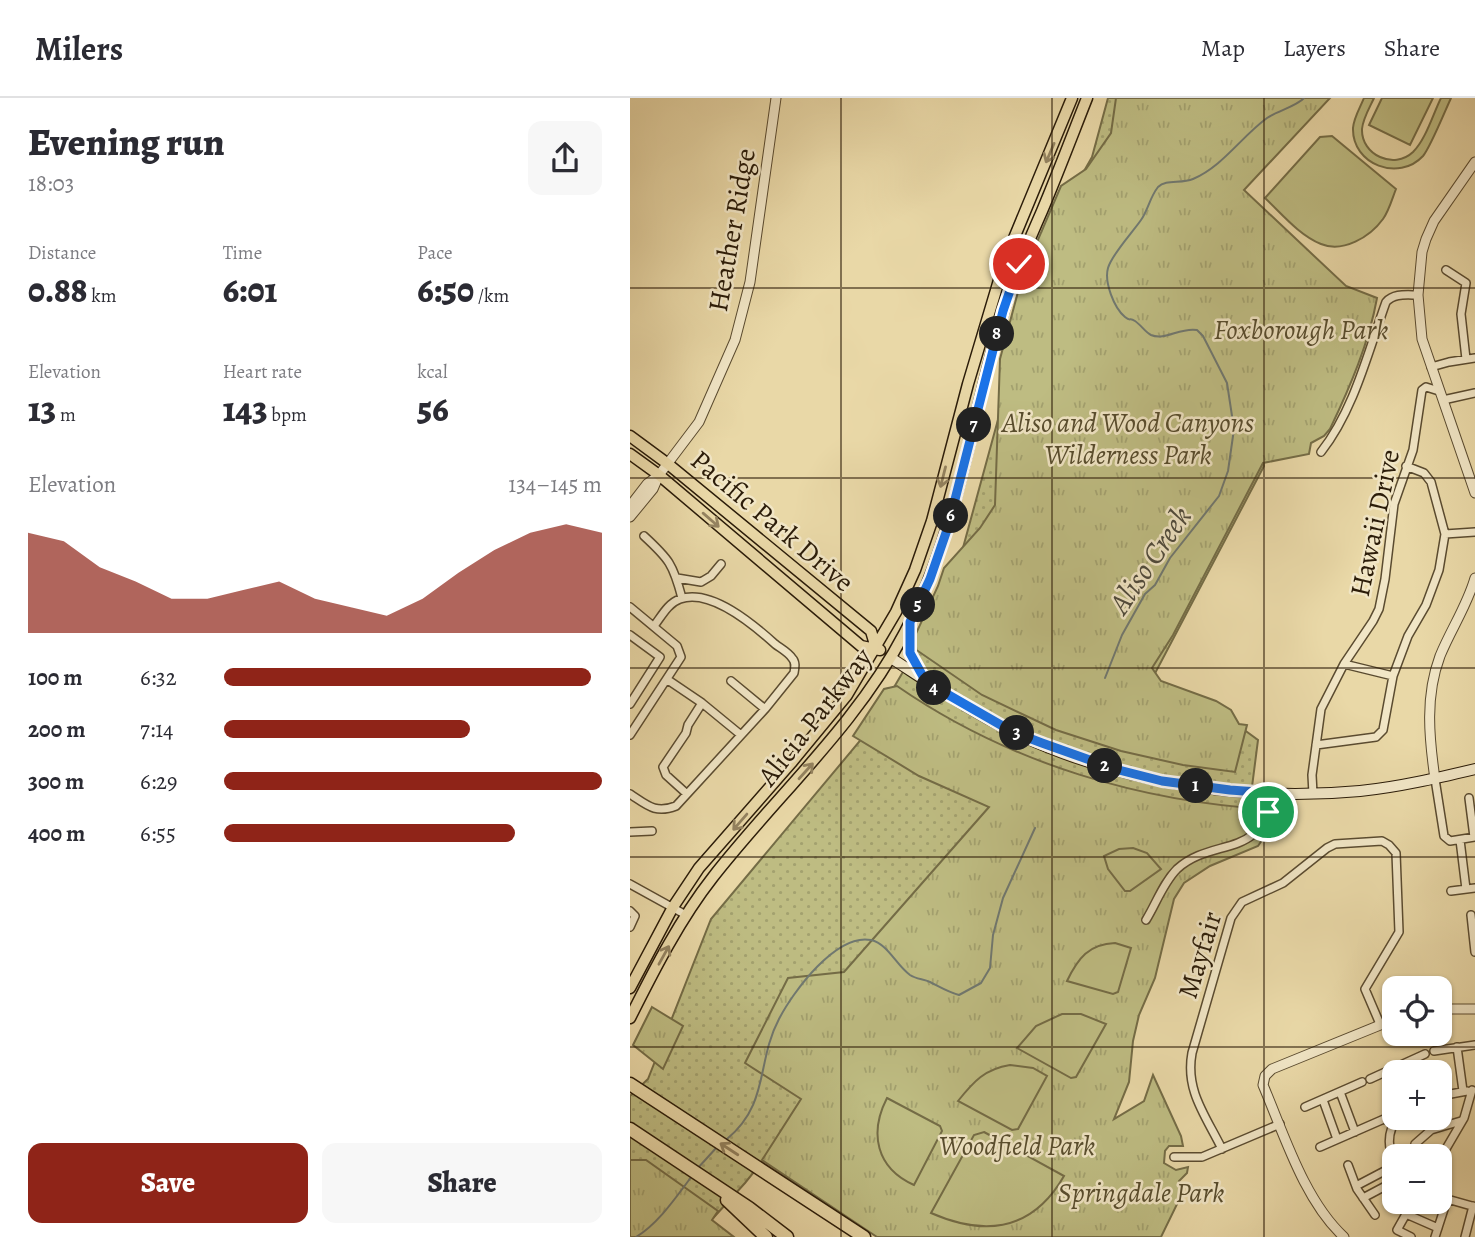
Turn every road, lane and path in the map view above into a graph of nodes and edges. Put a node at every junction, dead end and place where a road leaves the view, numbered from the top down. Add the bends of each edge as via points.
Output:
1 (776, 98) edge
2 (1072, 98) edge
3 (1087, 98) edge
4 (1475, 162) edge
5 (1446, 270) dead end
6 (1466, 283) junction
7 (1475, 286) edge
8 (1418, 295) junction
9 (1475, 358) edge
10 (1466, 359) junction
11 (1431, 367) junction
12 (1475, 393) edge
13 (1441, 395) junction
14 (630, 436) edge
15 (1321, 452) dead end
16 (630, 454) edge
17 (668, 464) junction
18 (1406, 466) junction
19 (659, 475) junction
20 (1475, 493) edge
21 (630, 506) edge
22 (630, 517) edge
23 (1475, 532) edge
24 (1445, 534) junction
25 (643, 536) dead end
26 (721, 564) dead end
27 (677, 578) junction
28 (1475, 578) edge
29 (682, 598) junction
30 (630, 607) edge
31 (910, 622) junction
32 (654, 626) junction
33 (630, 635) edge
34 (876, 648) junction
35 (891, 658) junction
36 (1345, 664) junction
37 (1393, 676) junction
38 (668, 680) junction
39 (731, 681) dead end
40 (926, 682) junction
41 (702, 703) junction
42 (630, 704) edge
43 (765, 709) junction
44 (630, 735) edge
45 (741, 735) junction
46 (1316, 746) junction
47 (1475, 769) edge
48 (1436, 779) junction
49 (1267, 792) junction
50 (630, 794) edge
51 (687, 794) junction
52 (1313, 794) junction
53 (1469, 798) dead end
54 (1473, 812) edge
55 (652, 831) dead end
56 (630, 832) edge
57 (1475, 837) edge
58 (1460, 840) junction
59 (630, 884) edge
60 (1475, 888) edge
61 (1466, 889) junction
62 (1451, 891) dead end
63 (673, 907) junction
64 (630, 911) edge
65 (686, 915) junction
66 (1471, 915) dead end
67 (1146, 920) dead end
68 (630, 927) edge
69 (1475, 952) edge
70 (630, 988) edge
71 (1452, 1009) edge
72 (1475, 1010) edge
73 (630, 1018) edge
74 (1380, 1024) joint
75 (1475, 1045) edge
76 (1457, 1047) junction
77 (1434, 1051) dead end
78 (1425, 1054) dead end
79 (1412, 1060) edge
80 (1382, 1073) edge
81 (630, 1084) edge
82 (1470, 1090) edge
83 (1340, 1092) junction
84 (1452, 1094) edge
85 (1323, 1100) junction
86 (1305, 1107) dead end
87 (1382, 1120) edge
88 (1461, 1121) junction
89 (1280, 1124) junction
90 (634, 1131) edge
91 (1355, 1132) junction
92 (1337, 1139) junction
93 (1415, 1144) edge
94 (1448, 1144) edge
95 (1320, 1147) dead end
96 (1222, 1149) junction
97 (1174, 1157) dead end
98 (1348, 1165) dead end
99 (1382, 1173) edge
100 (770, 1176) junction
101 (1356, 1186) junction
102 (1382, 1188) edge
103 (1363, 1198) junction
104 (1452, 1201) edge
105 (1474, 1207) edge
106 (746, 1213) junction
107 (1440, 1214) edge
108 (1375, 1215) dead end
109 (1438, 1228) junction
110 (1394, 1234) edge
111 (766, 1237) edge
112 (787, 1237) edge
113 (851, 1237) edge
114 (864, 1237) edge
115 (1344, 1237) edge
116 (1411, 1237) edge
117 (1435, 1237) edge
118 (1465, 1237) edge

1 - 17 street, Heather Ridge via 744,312 699,422
2 -> 34 main road, Alicia Parkway via 1005,260 920,555
3 - 31 main road, Alicia Parkway via 1003,311 948,527
4 - 8 street via 1426,239
5 - 6 street
6 - 7 street
6 - 10 street via 1461,314
8 - 11 street via 1422,339
8 - 15 street via 1397,295 1386,302 1356,386 1334,435
9 - 10 street
10 - 11 street
11 - 13 street
12 - 13 street
13 - 18 street, Hawaii Drive via 1426,387 1422,390 1413,450
13 - 20 street
14 - 17 main road, Pacific Park Drive
16 - 19 main road, Pacific Park Drive
17 - 19 street, Heather Ridge
17 - 34 main road, Pacific Park Drive via 871,631
18 - 24 street via 1424,473 1431,482
18 - 36 street, Hawaii Drive via 1394,505 1379,609
19 - 21 street, Heather Ridge
19 - 22 street, Heather Ridge
19 -> 34 main road, Pacific Park Drive via 861,646
23 - 24 street
24 - 37 street via 1426,605
25 - 27 street via 668,559
26 - 27 street via 701,582
27 - 29 street
28 - 48 street via 1440,657 1429,702
29 - 32 street via 670,605
29 - 43 street via 704,600 736,613 791,657 795,666 791,679
30 - 32 street
31 - 35 main road, Alicia Parkway
31 - 40 main road via 908,648
32 - 38 street via 680,652
33 - 42 street via 659,656
34 - 35 main road, Pacific Park Drive
34 -> 63 main road, Alicia Parkway via 821,729 699,868
35 - 40 main road, Pacific Park Drive
65 -> 35 main road, Alicia Parkway via 720,869 827,747
36 - 37 street
36 - 46 street, Hawaii Drive via 1321,709
37 - 46 street via 1383,730 1376,737
38 - 41 street
38 - 44 street
39 - 43 street
40 - 49 main road, Pacific Park Drive via 1032,740 1115,769 1162,781
41 - 45 street
41 - 51 street via 663,767
43 - 45 street
45 - 51 street
46 - 52 street, Hawaii Drive
47 - 48 main road, Pacific Park Drive
48 - 52 main road, Pacific Park Drive
48 - 58 street via 1442,833 1450,841
49 - 52 main road, Pacific Park Drive
49 - 67 street via 1266,817 1256,831 1226,849 1192,858 1176,870
50 - 51 street via 652,808 665,810
53 - 54 street
54 - 57 street
55 - 56 street
57 - 58 street
58 - 61 street
59 - 63 street
60 - 61 street
61 - 62 street
63 - 65 street
63 - 70 main road, Alicia Parkway
64 - 68 street via 635,916
73 -> 65 main road, Alicia Parkway
66 - 69 street
71 - 72 street
74 - 89 street via 1272,1069 1263,1085
74 - 96 street, Mayfair via 1365,989 1399,932 1396,853 1382,841 1335,844 1283,883 1249,897 1235,909 1190,1072 1193,1091
75 - 76 street
76 - 77 street
76 - 82 street
78 - 79 street
80 - 83 street
100 -> 81 highway
82 - 84 street
82 - 88 street
83 - 85 street
83 - 91 street
85 - 86 street
85 - 92 street
87 - 91 street
88 - 93 street via 1431,1130
88 - 94 street
89 - 96 street
89 - 115 street via 1312,1193
90 - 106 highway
91 - 92 street
92 - 95 street
96 - 97 street via 1202,1157
98 - 101 street
99 - 101 street
100 - 113 highway
100 - 114 highway
101 - 103 street
102 - 103 street
103 - 108 street
104 - 105 street
105 - 118 street
106 - 111 highway
106 - 112 highway
107 - 109 street
109 - 110 street via 1406,1214
109 - 117 street
110 - 116 street

